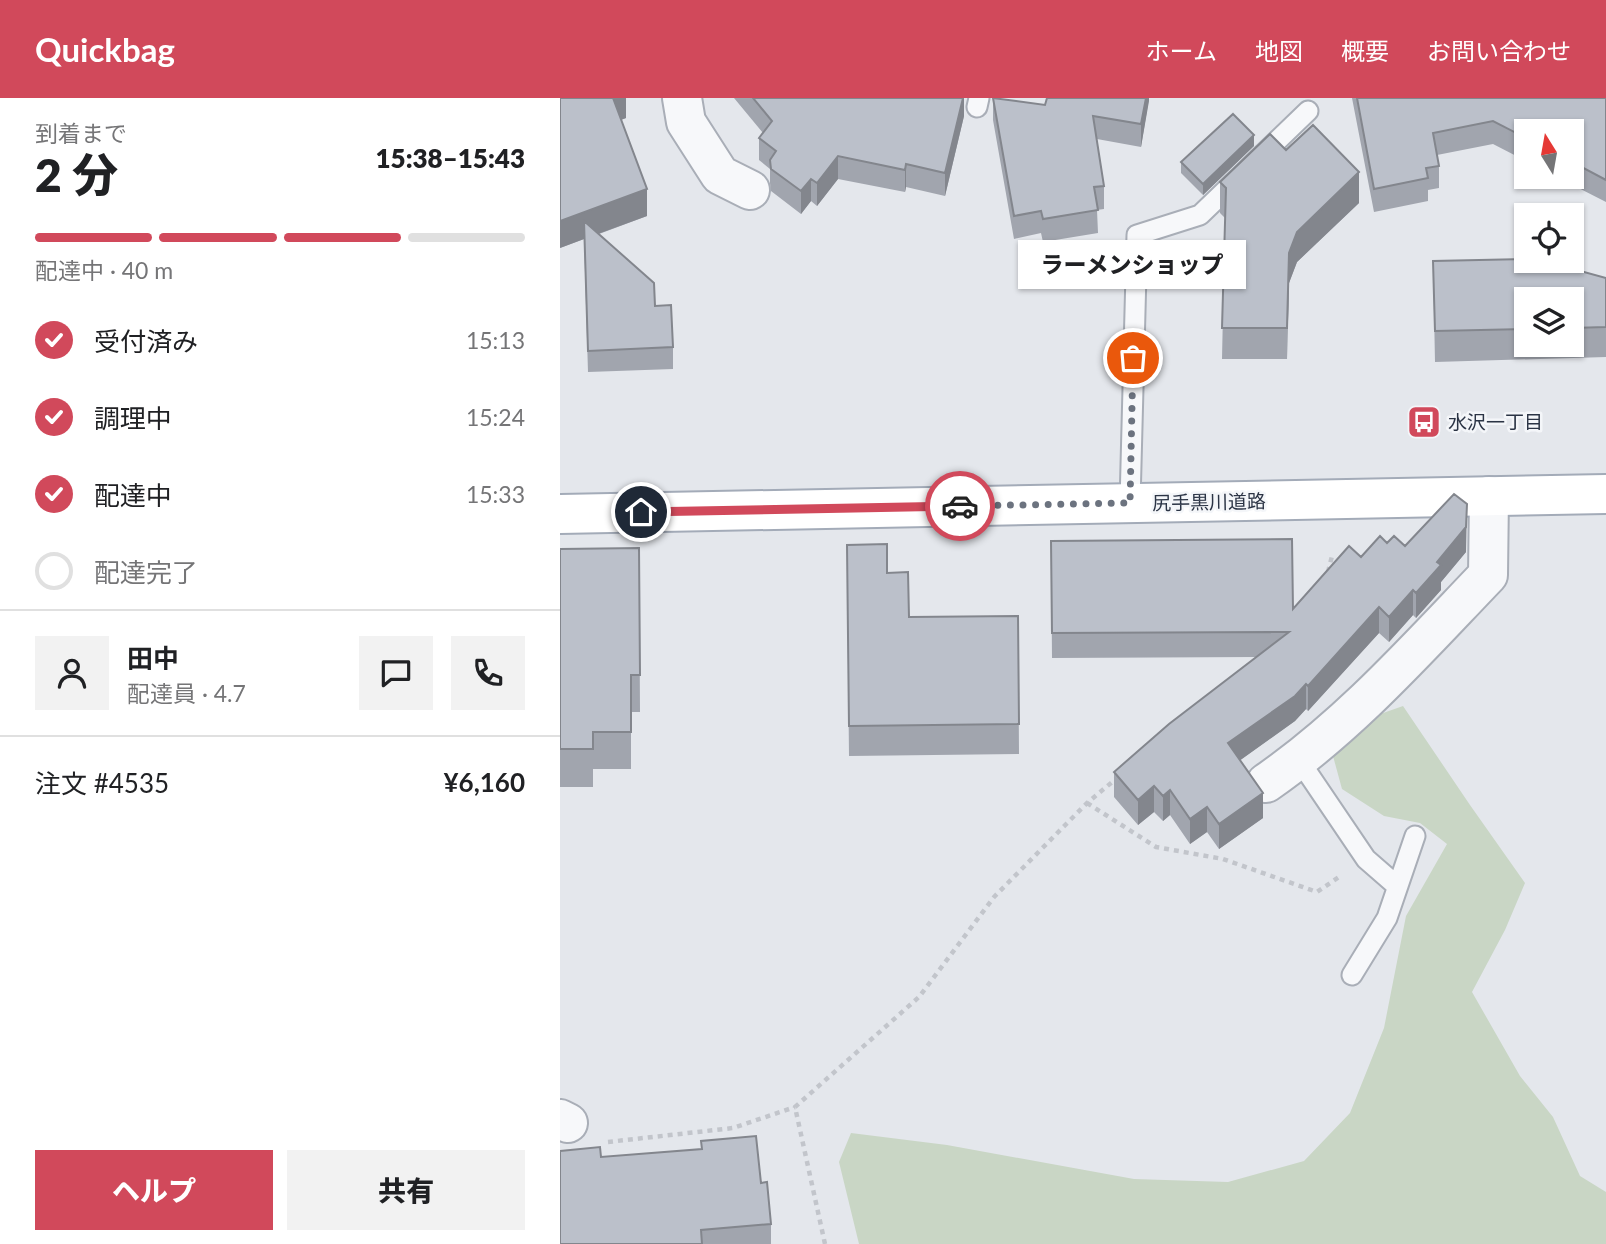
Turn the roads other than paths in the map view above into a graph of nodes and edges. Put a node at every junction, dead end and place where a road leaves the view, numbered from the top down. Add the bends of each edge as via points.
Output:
1 (682, 98) edge
2 (1308, 111) dead end
3 (750, 190) dead end
4 (1606, 494) edge
5 (1489, 496) junction
6 (1130, 503) junction
7 (560, 514) edge
8 (1299, 760) junction
9 (1265, 783) dead end
10 (1415, 836) dead end
11 (1397, 886) junction
12 (1352, 975) dead end

1 - 3 street via 686,122 720,175
2 - 6 lane via 1200,215 1137,235
4 - 5 main road, 尻手黒川道路
5 - 6 main road, 尻手黒川道路
5 - 8 street via 1488,575 1380,687
6 - 7 main road, 尻手黒川道路
8 - 9 street
8 - 11 lane via 1366,859
10 - 11 lane
11 - 12 lane via 1387,918

